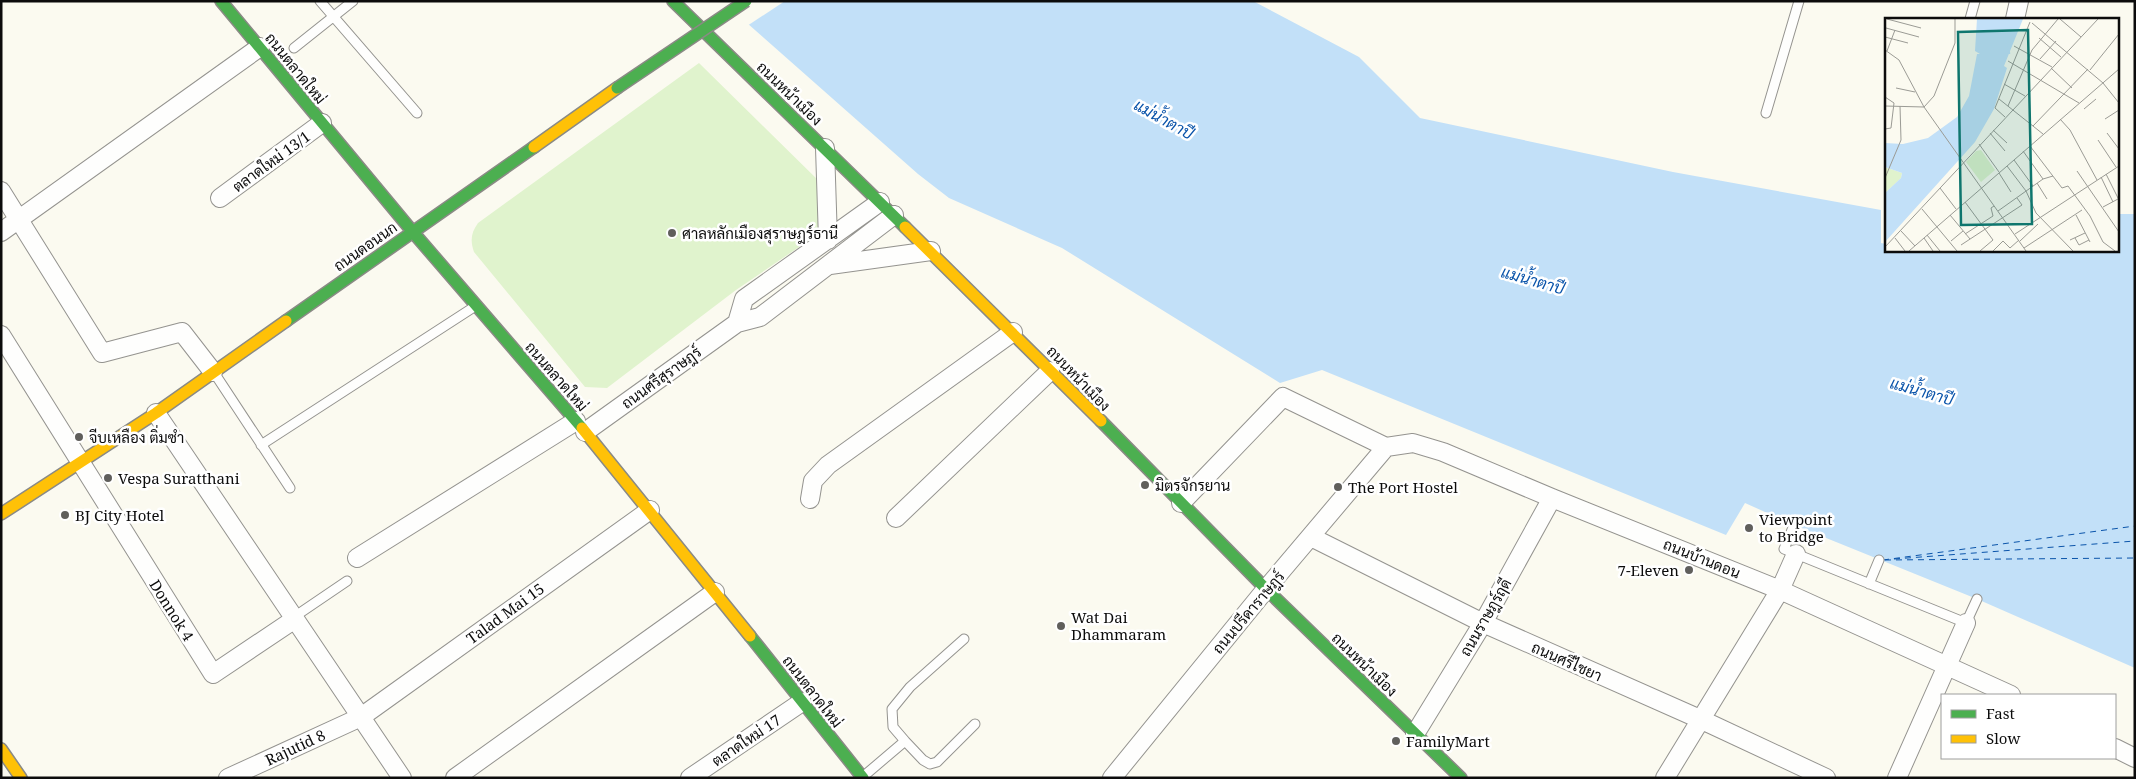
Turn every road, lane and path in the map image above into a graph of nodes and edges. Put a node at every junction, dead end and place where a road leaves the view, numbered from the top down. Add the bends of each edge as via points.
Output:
1 (221, 1) edge
2 (320, 1) edge
3 (353, 1) edge
4 (673, 1) edge
5 (746, 1) edge
6 (1799, 1) edge
7 (1975, 1) edge
8 (2019, 1) edge
9 (334, 18) junction
10 (1970, 18) edge
11 (2014, 18) edge
12 (260, 47) junction
13 (294, 48) dead end
14 (417, 113) dead end
15 (1766, 113) dead end
16 (322, 123) junction
17 (825, 148) junction
18 (1, 191) edge
19 (220, 198) dead end
20 (880, 202) junction
21 (894, 215) junction
22 (19, 219) junction
23 (412, 231) junction
24 (1, 232) edge
25 (828, 240) junction
26 (931, 251) junction
27 (829, 265) junction
28 (476, 305) junction
29 (737, 323) junction
30 (1013, 332) junction
31 (1, 335) edge
32 (1050, 370) junction
33 (213, 372) junction
34 (156, 413) junction
35 (581, 426) junction
36 (261, 444) junction
37 (1386, 447) junction
38 (79, 462) junction
39 (290, 488) dead end
40 (1552, 498) junction
41 (810, 499) dead end
42 (1181, 503) junction
43 (650, 510) junction
44 (1, 514) edge
45 (896, 518) dead end
46 (1794, 525) dead end
47 (1311, 537) junction
48 (1796, 554) junction
49 (357, 558) dead end
50 (1879, 560) dead end
51 (347, 581) dead end
52 (1870, 584) junction
53 (1266, 589) junction
54 (1780, 590) junction
55 (715, 592) junction
56 (1977, 599) dead end
57 (294, 618) junction
58 (1482, 623) junction
59 (1966, 623) junction
60 (964, 639) dead end
61 (1947, 666) junction
62 (2009, 694) edge
63 (802, 702) junction
64 (361, 717) junction
65 (1702, 720) junction
66 (976, 724) dead end
67 (1415, 734) junction
68 (905, 741) junction
69 (1, 748) edge
70 (2116, 748) edge
71 (2135, 758) edge
72 (21, 778) edge
73 (228, 778) edge
74 (402, 778) edge
75 (455, 778) edge
76 (690, 778) edge
77 (863, 778) edge
78 (1112, 778) edge
79 (1461, 778) edge
80 (1666, 778) edge
81 (1826, 778) edge
82 (1898, 778) edge

1 - 12 main road, ถนนตลาดใหม่
2 - 9 lane
3 - 9 lane
4 - 17 main road, ถนนหน้าเมือง
5 - 23 main road, ถนนดอนนก, bridge
6 - 15 lane
7 - 10 lane
8 - 11 street
9 - 13 lane
9 - 14 lane
12 - 16 main road, ถนนตลาดใหม่
12 - 22 street
16 - 19 street, ตลาดใหม่ 13/1
16 - 23 main road, ถนนตลาดใหม่
17 - 20 main road, ถนนหน้าเมือง
17 - 25 street
18 - 22 street
20 - 21 main road, ถนนหน้าเมือง
20 - 25 street
21 - 26 main road, ถนนหน้าเมือง
21 - 27 street, ถนนศรีสุราษฎร์
22 - 24 street
22 - 33 street via 102,354 182,332
23 - 28 main road, ถนนตลาดใหม่
23 - 33 main road, ถนนดอนนก
25 - 29 street via 744,299
26 - 27 street, ถนนศรีสุราษฎร์
26 - 30 main road, ถนนหน้าเมือง
27 - 29 street, ถนนศรีสุราษฎร์ via 760,317
28 - 35 main road, ถนนตลาดใหม่
28 - 36 lane
29 - 35 street, ถนนศรีสุราษฎร์
30 - 32 main road, ถนนหน้าเมือง
30 - 41 street via 828,465 813,481
31 - 38 street
32 - 42 main road, ถนนหน้าเมือง
32 - 45 street
33 - 34 main road, ถนนดอนนก
33 - 36 lane
34 - 38 main road, ถนนดอนนก
34 - 57 street
35 - 43 main road, ถนนตลาดใหม่
35 - 49 street, ถนนศรีสุราษฎร์
36 - 39 lane
37 - 40 street, ถนนบ้านดอน via 1413,443 1443,452
37 - 42 street via 1283,397
37 - 47 street, ถนนปรีดาราษฎร์
38 - 44 main road, ถนนดอนนก
38 - 57 street, Donnok 4 via 213,674
40 - 54 street, ถนนบ้านดอน
40 - 58 street, ถนนราษฎร์ฤดี
42 - 53 main road, ถนนหน้าเมือง
43 - 55 main road, ถนนตลาดใหม่
43 - 64 street, Talad Mai 15
46 - 48 lane via 1784,549
47 - 53 street, ถนนปรีดาราษฎร์
47 - 58 street, ถนนศรีไชยา
48 - 52 lane
48 - 54 street
50 - 52 lane
51 - 57 lane
52 - 59 lane
53 - 67 main road, ถนนหน้าเมือง
53 - 78 street, ถนนปรีดาราษฎร์
54 - 61 street, ถนนบ้านดอน
54 - 65 street
55 - 63 main road, ถนนตลาดใหม่
55 - 75 street
56 - 59 lane
57 - 64 street
58 - 65 street, ถนนศรีไชยา
58 - 67 street, ถนนราษฎร์ฤดี
59 - 61 street
60 - 68 lane via 910,687 892,709 893,727
61 - 62 street, ถนนบ้านดอน
61 - 82 street
63 - 76 street, ตลาดใหม่ 17
63 - 77 main road, ถนนตลาดใหม่
64 - 73 street, Rajutid 8
64 - 74 street
65 - 80 street
65 - 81 street, ถนนศรีไชยา
66 - 68 lane via 938,762 930,764
67 - 79 main road, ถนนหน้าเมือง
68 - 77 lane
69 - 72 main road
70 - 71 street

